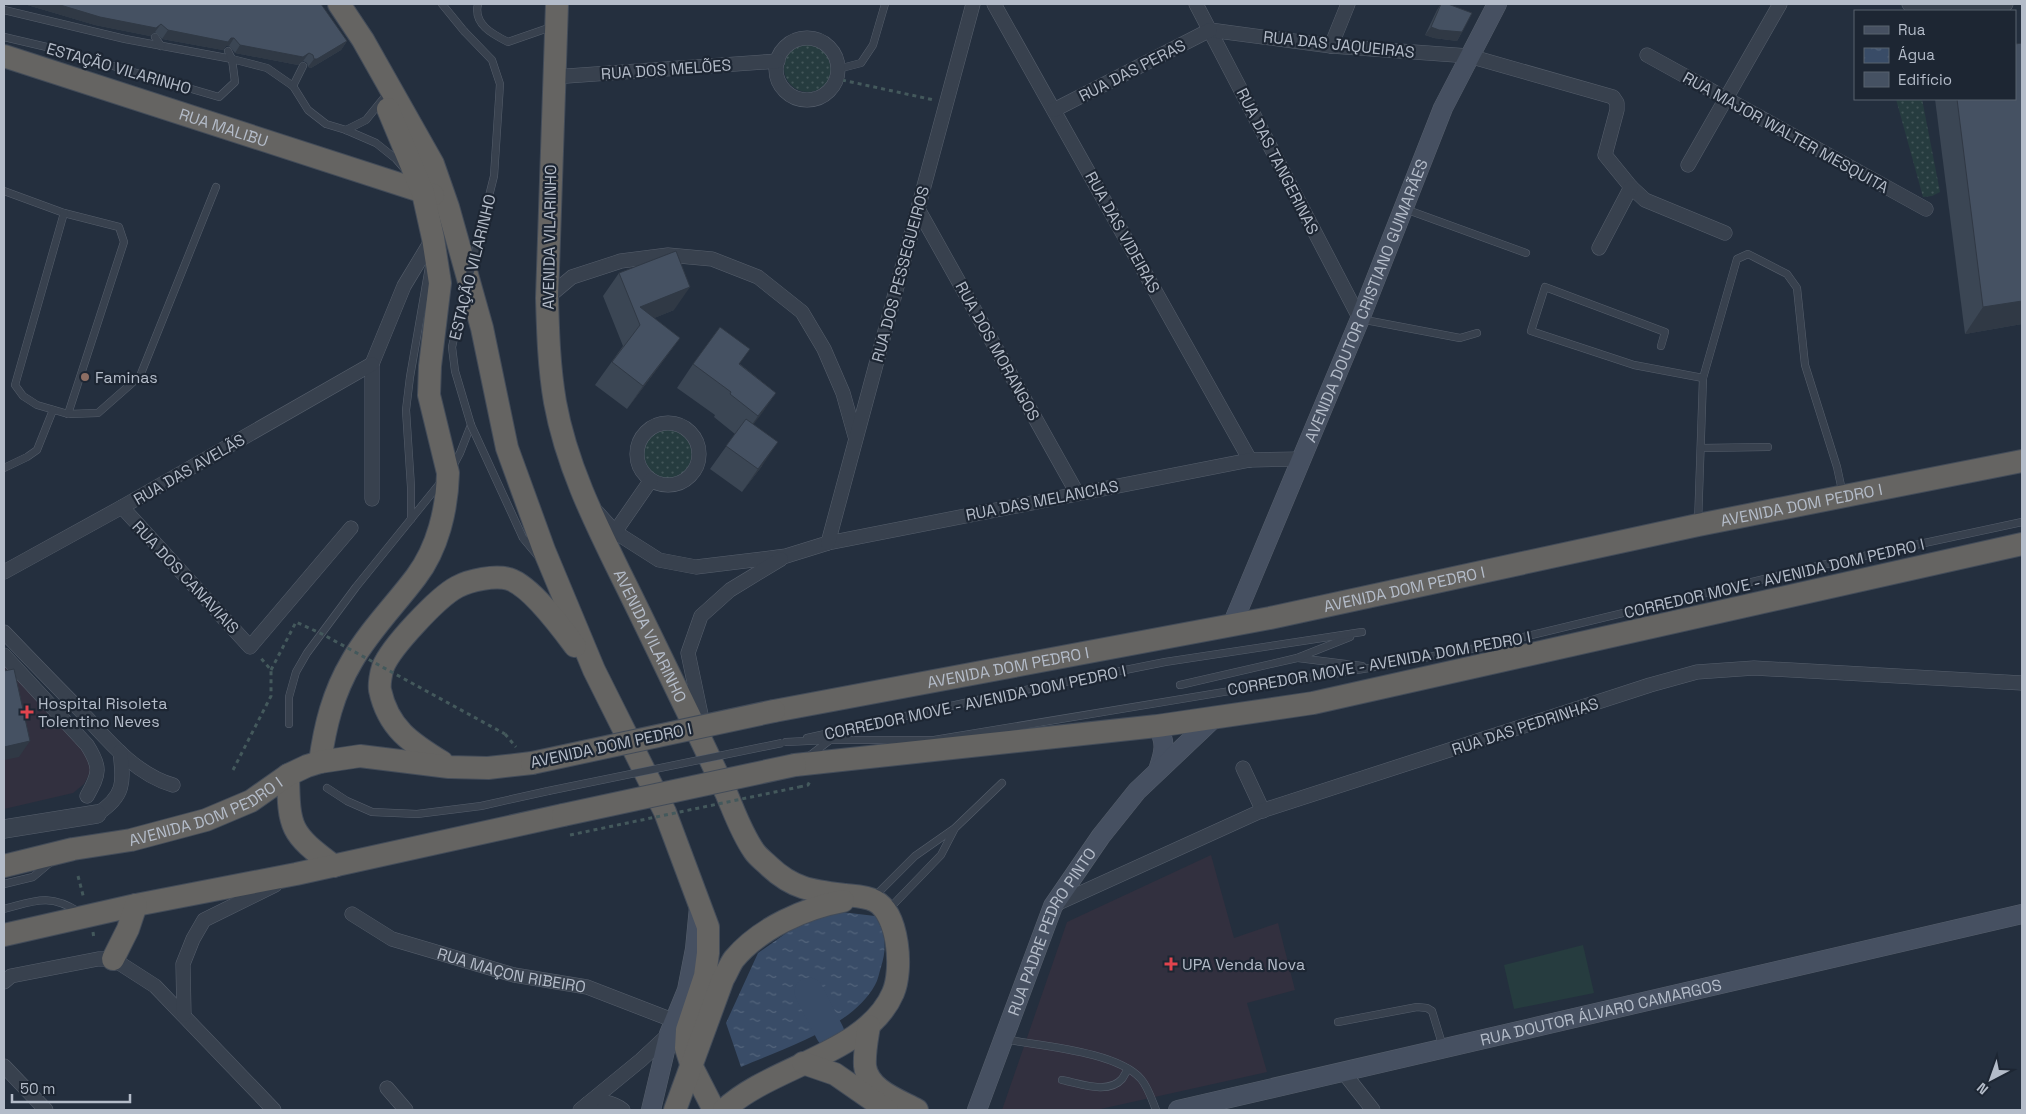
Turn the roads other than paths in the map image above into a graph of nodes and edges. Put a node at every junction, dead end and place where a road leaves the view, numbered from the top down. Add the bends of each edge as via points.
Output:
1 (339, 4) edge
2 (442, 4) edge
3 (452, 4) edge
4 (478, 4) edge
5 (885, 4) edge
6 (973, 4) edge
7 (994, 4) edge
8 (1196, 4) edge
9 (1348, 4) edge
10 (1497, 4) edge
11 (1780, 4) edge
12 (1908, 4) edge
13 (2006, 4) edge
14 (4, 10) edge
15 (448, 12) junction
16 (557, 15) edge
17 (119, 30) edge
18 (1210, 30) junction
19 (4, 37) edge
20 (156, 37) edge
21 (125, 39) junction
22 (192, 44) edge
23 (161, 46) junction
24 (1331, 46) junction
25 (228, 51) edge
26 (196, 52) junction
27 (1647, 55) dead end
28 (4, 56) edge
29 (1469, 56) junction
30 (232, 59) junction
31 (778, 61) junction
32 (303, 66) edge
33 (379, 70) junction
34 (837, 74) junction
35 (554, 77) junction
36 (293, 86) junction
37 (383, 99) junction
38 (1725, 99) junction
39 (1054, 110) junction
40 (346, 130) junction
41 (1688, 165) dead end
42 (216, 187) dead end
43 (1630, 188) junction
44 (4, 191) edge
45 (423, 193) junction
46 (445, 199) junction
47 (918, 209) junction
48 (1404, 209) junction
49 (1926, 209) dead end
50 (64, 214) junction
51 (1725, 233) dead end
52 (433, 238) junction
53 (1599, 248) dead end
54 (1526, 252) dead end
55 (548, 264) junction
56 (572, 277) junction
57 (547, 298) junction
58 (1360, 319) junction
59 (1477, 333) dead end
60 (1661, 346) dead end
61 (372, 364) junction
62 (1703, 378) junction
63 (53, 410) junction
64 (68, 414) junction
65 (471, 425) junction
66 (856, 437) junction
67 (1701, 448) junction
68 (1768, 448) dead end
69 (1300, 459) junction
70 (1250, 460) junction
71 (2022, 461) edge
72 (4, 468) edge
73 (448, 473) junction
74 (651, 480) junction
75 (1077, 493) junction
76 (1844, 497) junction
77 (372, 499) dead end
78 (584, 499) junction
79 (122, 507) junction
80 (411, 520) junction
81 (2022, 522) edge
82 (1698, 525) junction
83 (351, 528) dead end
84 (615, 532) junction
85 (828, 544) junction
86 (2022, 544) edge
87 (786, 556) junction
88 (4, 572) edge
89 (554, 575) junction
90 (1242, 600) junction
91 (1261, 619) junction
92 (1232, 625) junction
93 (4, 632) edge
94 (4, 655) edge
95 (1298, 658) junction
96 (1369, 668) junction
97 (594, 670) junction
98 (2022, 682) edge
99 (1180, 685) dead end
100 (1213, 719) junction
101 (289, 724) dead end
102 (1157, 726) junction
103 (830, 740) junction
104 (784, 743) junction
105 (120, 752) junction
106 (709, 757) junction
107 (320, 762) junction
108 (796, 765) junction
109 (449, 767) junction
110 (1243, 768) dead end
111 (1157, 771) junction
112 (288, 775) junction
113 (1002, 783) dead end
114 (173, 786) dead end
115 (327, 788) dead end
116 (87, 796) dead end
117 (1263, 811) junction
118 (97, 814) joint
119 (955, 828) junction
120 (4, 829) edge
121 (62, 852) junction
122 (4, 866) edge
123 (334, 866) junction
124 (296, 874) junction
125 (4, 884) edge
126 (874, 903) junction
127 (699, 904) junction
128 (136, 905) junction
129 (1053, 906) junction
130 (86, 908) junction
131 (4, 909) edge
132 (352, 914) dead end
133 (2022, 914) edge
134 (4, 935) edge
135 (113, 959) junction
136 (7, 979) edge
137 (184, 1015) junction
138 (1338, 1022) dead end
139 (868, 1026) junction
140 (672, 1028) junction
141 (1004, 1039) junction
142 (1443, 1050) junction
143 (803, 1063) junction
144 (4, 1066) edge
145 (692, 1067) junction
146 (1128, 1069) junction
147 (1344, 1073) junction
148 (1062, 1080) dead end
149 (387, 1088) dead end
150 (583, 1107) edge
151 (46, 1110) edge
152 (274, 1110) edge
153 (406, 1110) edge
154 (623, 1110) edge
155 (651, 1110) edge
156 (675, 1110) edge
157 (714, 1110) edge
158 (724, 1110) edge
159 (887, 1110) edge
160 (917, 1110) edge
161 (977, 1110) edge
162 (1156, 1110) edge
163 (1180, 1110) edge
164 (1373, 1110) edge

1 - 33 highway via 364,40
2 - 15 lane, ESTAÇÃO VILARINHO
3 - 15 lane
4 - 16 lane via 476,11 481,23 508,42
5 - 34 lane via 873,45 860,63
6 - 47 street, RUA DOS PESSEGUEIROS
7 - 39 street, RUA DAS VIDEIRAS
8 - 18 street, RUA DAS TANGERINAS
9 - 24 street
10 - 29 main road, AVENIDA DOUTOR CRISTIANO GUIMARÃES
11 - 38 street
12 - 13 street via 1930,9
14 - 21 lane, ESTAÇÃO VILARINHO
15 - 65 lane, ESTAÇÃO VILARINHO, bridge via 492,60 500,84 494,176 452,347 454,370
16 - 35 highway, AVENIDA VILARINHO
17 - 21 lane, ESTAÇÃO VILARINHO
18 - 24 street, RUA DAS JAQUEIRAS
18 - 39 street, RUA DAS PERAS
18 - 58 street, RUA DAS TANGERINAS
19 - 30 lane, ESTAÇÃO VILARINHO via 219,97 236,82
20 - 23 lane
21 - 23 lane, ESTAÇÃO VILARINHO
22 - 26 lane
23 - 26 lane, ESTAÇÃO VILARINHO
24 - 29 street, RUA DAS JAQUEIRAS
25 - 30 lane
26 - 30 lane, ESTAÇÃO VILARINHO
27 - 38 street, RUA MAJOR WALTER MESQUITA
28 - 45 highway, RUA MALIBU
29 - 43 street, RUA DAS JAQUEIRAS via 1613,97 1617,110 1604,155
29 - 48 main road, AVENIDA DOUTOR CRISTIANO GUIMARÃES via 1443,108
30 - 36 lane, ESTAÇÃO VILARINHO via 267,68
31 - 34 street via 790,43 810,38 830,48 836,58
31 - 34 street via 776,71 781,84 788,93 803,100 824,95 832,88
31 - 35 street, RUA DOS MELÕES
32 - 36 lane
33 - 37 highway
33 - 46 highway via 433,164
35 - 55 highway, AVENIDA VILARINHO
36 - 40 lane, ESTAÇÃO VILARINHO via 308,110 326,124
37 - 40 lane via 366,120
37 - 45 highway
38 - 41 street
38 - 49 street, RUA MAJOR WALTER MESQUITA
39 - 70 street, RUA DAS VIDEIRAS
40 - 45 lane, ESTAÇÃO VILARINHO via 376,143 396,159
42 - 64 lane via 140,376 98,413
43 - 51 street via 1645,200
43 - 53 street
44 - 50 lane
45 - 46 highway, RUA MALIBU
45 - 52 highway
46 - 89 highway via 482,328 507,448
47 - 66 street, RUA DOS PESSEGUEIROS
47 - 75 street, RUA DOS MORANGOS
48 - 54 lane
48 - 58 main road, AVENIDA DOUTOR CRISTIANO GUIMARÃES
50 - 63 lane via 15,385 22,396
50 - 64 lane via 119,228 124,242
52 - 61 street via 404,286
52 - 73 highway via 440,283 429,395
52 - 80 lane via 406,410
55 - 56 street
55 - 57 highway, AVENIDA VILARINHO
56 - 57 street
56 - 66 street via 622,261 668,255 712,259 758,277 802,312 824,349 843,393
57 - 78 highway, AVENIDA VILARINHO via 548,346 556,403
58 - 59 lane via 1460,338
58 - 69 main road, AVENIDA DOUTOR CRISTIANO GUIMARÃES
60 - 62 lane via 1665,332 1545,288 1531,331 1634,365
61 - 77 street
61 - 79 street, RUA DAS AVELÃS
62 - 67 lane
62 - 76 lane via 1737,259 1748,254 1786,274 1797,288 1805,365
63 - 64 lane
63 - 72 lane via 37,450
65 - 73 lane
65 - 89 lane, ESTAÇÃO VILARINHO, bridge via 523,538
66 - 85 street, RUA DOS PESSEGUEIROS
67 - 68 lane
67 - 82 lane
69 - 70 street, RUA DAS MELANCIAS
69 - 90 main road, AVENIDA DOUTOR CRISTIANO GUIMARÃES
70 - 75 street, RUA DAS MELANCIAS
71 - 76 highway, AVENIDA DOM PEDRO I
73 - 80 lane
73 - 107 highway via 443,518 433,546 417,576 352,660 326,722
74 - 74 street via 668,485 685,480 692,474 699,449 685,427 659,424 639,441 637,459 644,475
74 - 84 street
75 - 85 street, RUA DAS MELANCIAS
76 - 82 highway, AVENIDA DOM PEDRO I
78 - 84 street, RUA DAS MELANCIAS
78 - 106 highway, AVENIDA VILARINHO
79 - 83 street, RUA DOS CANAVIAIS via 250,647
79 - 88 street, RUA DAS AVELÃS
80 - 101 lane via 306,653 289,697
81 - 96 lane, CORREDOR MOVE - AVENIDA DOM PEDRO I via 1482,647
82 - 91 highway, AVENIDA DOM PEDRO I
84 - 87 street, RUA DAS MELANCIAS via 659,560 696,567
85 - 87 street, RUA DAS MELANCIAS
86 - 100 highway via 1313,703
87 - 106 street, RUA DAS MELANCIAS via 730,590 701,616 688,653
89 - 97 highway
90 - 91 main road via 1250,613
90 - 92 main road, AVENIDA DOUTOR CRISTIANO GUIMARÃES
91 - 92 highway, AVENIDA DOM PEDRO I
92 - 109 highway, AVENIDA DOM PEDRO I, bridge via 774,711 532,763 488,768
93 - 105 street
94 - 116 street via 97,761 95,781
95 - 96 lane
95 - 99 lane, CORREDOR MOVE - AVENIDA DOM PEDRO I
95 - 104 lane, CORREDOR MOVE - AVENIDA DOM PEDRO I via 1362,632 1165,662
96 - 103 lane, CORREDOR MOVE - AVENIDA DOM PEDRO I via 934,740
97 - 109 highway via 552,616 511,580 497,576 457,587 435,604 394,649 383,668 380,688 391,721 410,742
97 - 127 highway via 665,812
98 - 117 street, RUA DAS PEDRINHAS via 1754,668 1697,672
100 - 102 highway
100 - 111 main road, RUA PADRE PEDRO PINTO
102 - 108 highway
102 - 111 main road, RUA PADRE PEDRO PINTO via 1165,742
103 - 104 lane, CORREDOR MOVE - AVENIDA DOM PEDRO I
103 - 108 lane
104 - 115 lane, CORREDOR MOVE - AVENIDA DOM PEDRO I, bridge via 481,806 417,814 372,812
105 - 114 street via 142,771
105 - 118 street via 123,777 120,791 112,805
106 - 126 highway, AVENIDA VILARINHO via 754,852 782,878 803,889
107 - 109 highway, AVENIDA DOM PEDRO I via 360,756
107 - 112 highway, AVENIDA DOM PEDRO I
108 - 123 highway, bridge via 567,825
110 - 117 street
111 - 129 main road, RUA PADRE PEDRO PINTO via 1126,805
112 - 121 highway, AVENIDA DOM PEDRO I via 251,801 206,820 131,840
112 - 123 highway via 289,811 295,831 308,847
113 - 119 lane
117 - 129 street, RUA DAS PEDRINHAS
118 - 120 street
119 - 126 lane via 915,856
119 - 126 lane via 941,855
121 - 122 highway, AVENIDA DOM PEDRO I
121 - 125 lane via 33,878
123 - 124 highway
124 - 128 highway
124 - 137 street via 204,920 192,939 183,964
126 - 139 highway via 897,941 898,968 894,992
126 - 145 highway via 816,906 761,935 734,959 723,979
127 - 140 main road via 687,990
127 - 145 highway via 708,927 708,953 705,976 687,1030 686,1048
128 - 130 highway
128 - 135 highway
129 - 141 main road, RUA PADRE PEDRO PINTO
130 - 131 lane via 44,899
130 - 134 highway
132 - 140 street, RUA MAÇON RIBEIRO via 392,939 514,975 587,987
133 - 142 main road, RUA DOUTOR ÁLVARO CAMARGOS
135 - 136 street via 98,959
135 - 137 street via 155,986
137 - 152 street
138 - 142 lane via 1417,1006 1428,1008 1432,1011
139 - 143 highway via 835,1048
139 - 160 highway via 865,1063 871,1080 879,1089
140 - 150 street via 641,1060
140 - 155 main road
141 - 146 lane via 1084,1053
141 - 161 main road, RUA PADRE PEDRO PINTO
142 - 147 main road, RUA DOUTOR ÁLVARO CAMARGOS
143 - 158 highway via 748,1092
143 - 159 highway via 835,1074
144 - 151 street
145 - 156 highway
145 - 157 highway
146 - 148 lane via 1121,1081 1108,1087
146 - 162 lane via 1141,1078
147 - 163 main road, RUA DOUTOR ÁLVARO CAMARGOS
147 - 164 street
149 - 153 street
150 - 154 street via 601,1101

